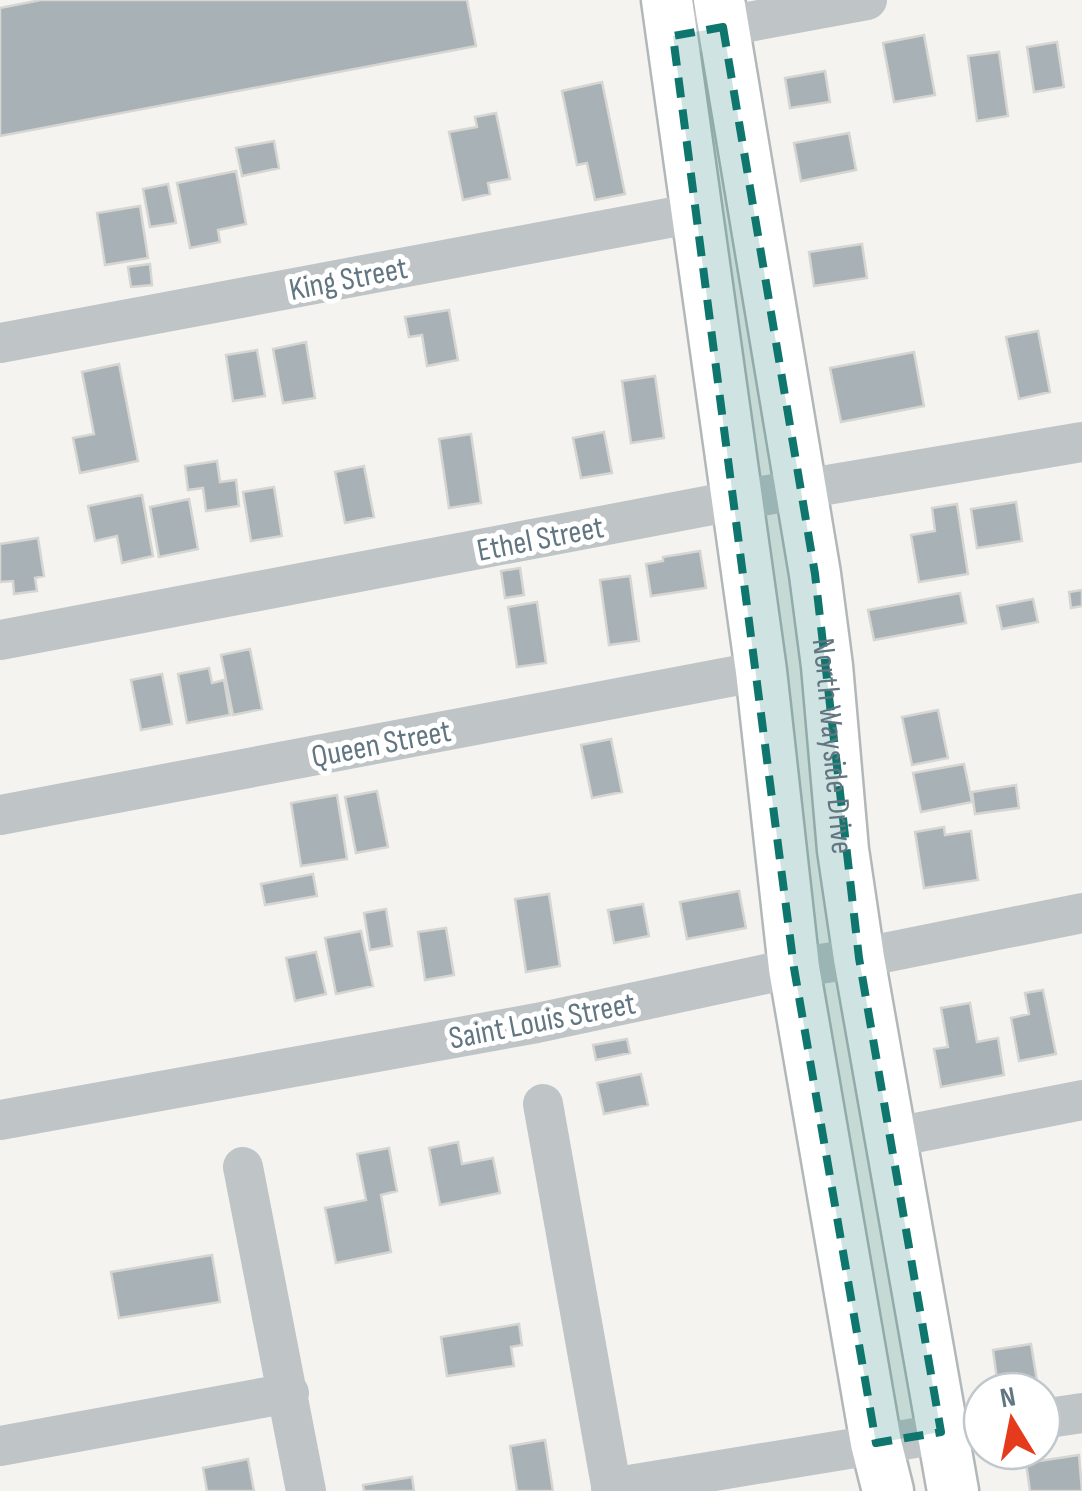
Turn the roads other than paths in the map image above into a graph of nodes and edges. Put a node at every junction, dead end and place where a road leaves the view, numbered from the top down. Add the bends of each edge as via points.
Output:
1 (867, 0) edge
2 (721, 14) edge
3 (670, 18) edge
4 (695, 213) junction
5 (0, 343) edge
6 (1082, 442) edge
7 (801, 490) junction
8 (738, 500) junction
9 (0, 640) edge
10 (761, 671) junction
11 (0, 816) edge
12 (1082, 913) edge
13 (858, 958) junction
14 (794, 968) junction
15 (1082, 1100) edge
16 (542, 1104) dead end
17 (0, 1120) edge
18 (890, 1138) junction
19 (243, 1167) dead end
20 (289, 1393) junction
21 (962, 1430) edge
22 (876, 1443) junction
23 (0, 1446) edge
24 (612, 1490) edge
25 (306, 1491) edge
26 (888, 1491) edge
27 (954, 1491) edge

1 - 2 street
2 - 3 street
2 - 7 main road, North Wayside Drive
3 - 4 main road, North Wayside Drive
4 - 5 street, King Street
4 - 8 main road, North Wayside Drive
6 - 7 street, Ethel Street
7 - 8 street, Ethel Street
7 - 13 main road, North Wayside Drive via 828,666
8 - 9 street, Ethel Street
8 - 10 main road, North Wayside Drive
10 - 11 street, Queen Street
10 - 14 main road, North Wayside Drive
12 - 13 street, Saint Louis Street
13 - 14 street, Saint Louis Street
13 - 18 main road, North Wayside Drive
14 - 17 street, Saint Louis Street via 537,1023
14 - 22 main road, North Wayside Drive
15 - 18 street
16 - 24 street
18 - 21 main road, North Wayside Drive
19 - 20 street
20 - 23 street
20 - 25 street
21 - 22 street
21 - 27 main road, North Wayside Drive
22 - 24 street
22 - 26 main road, North Wayside Drive

